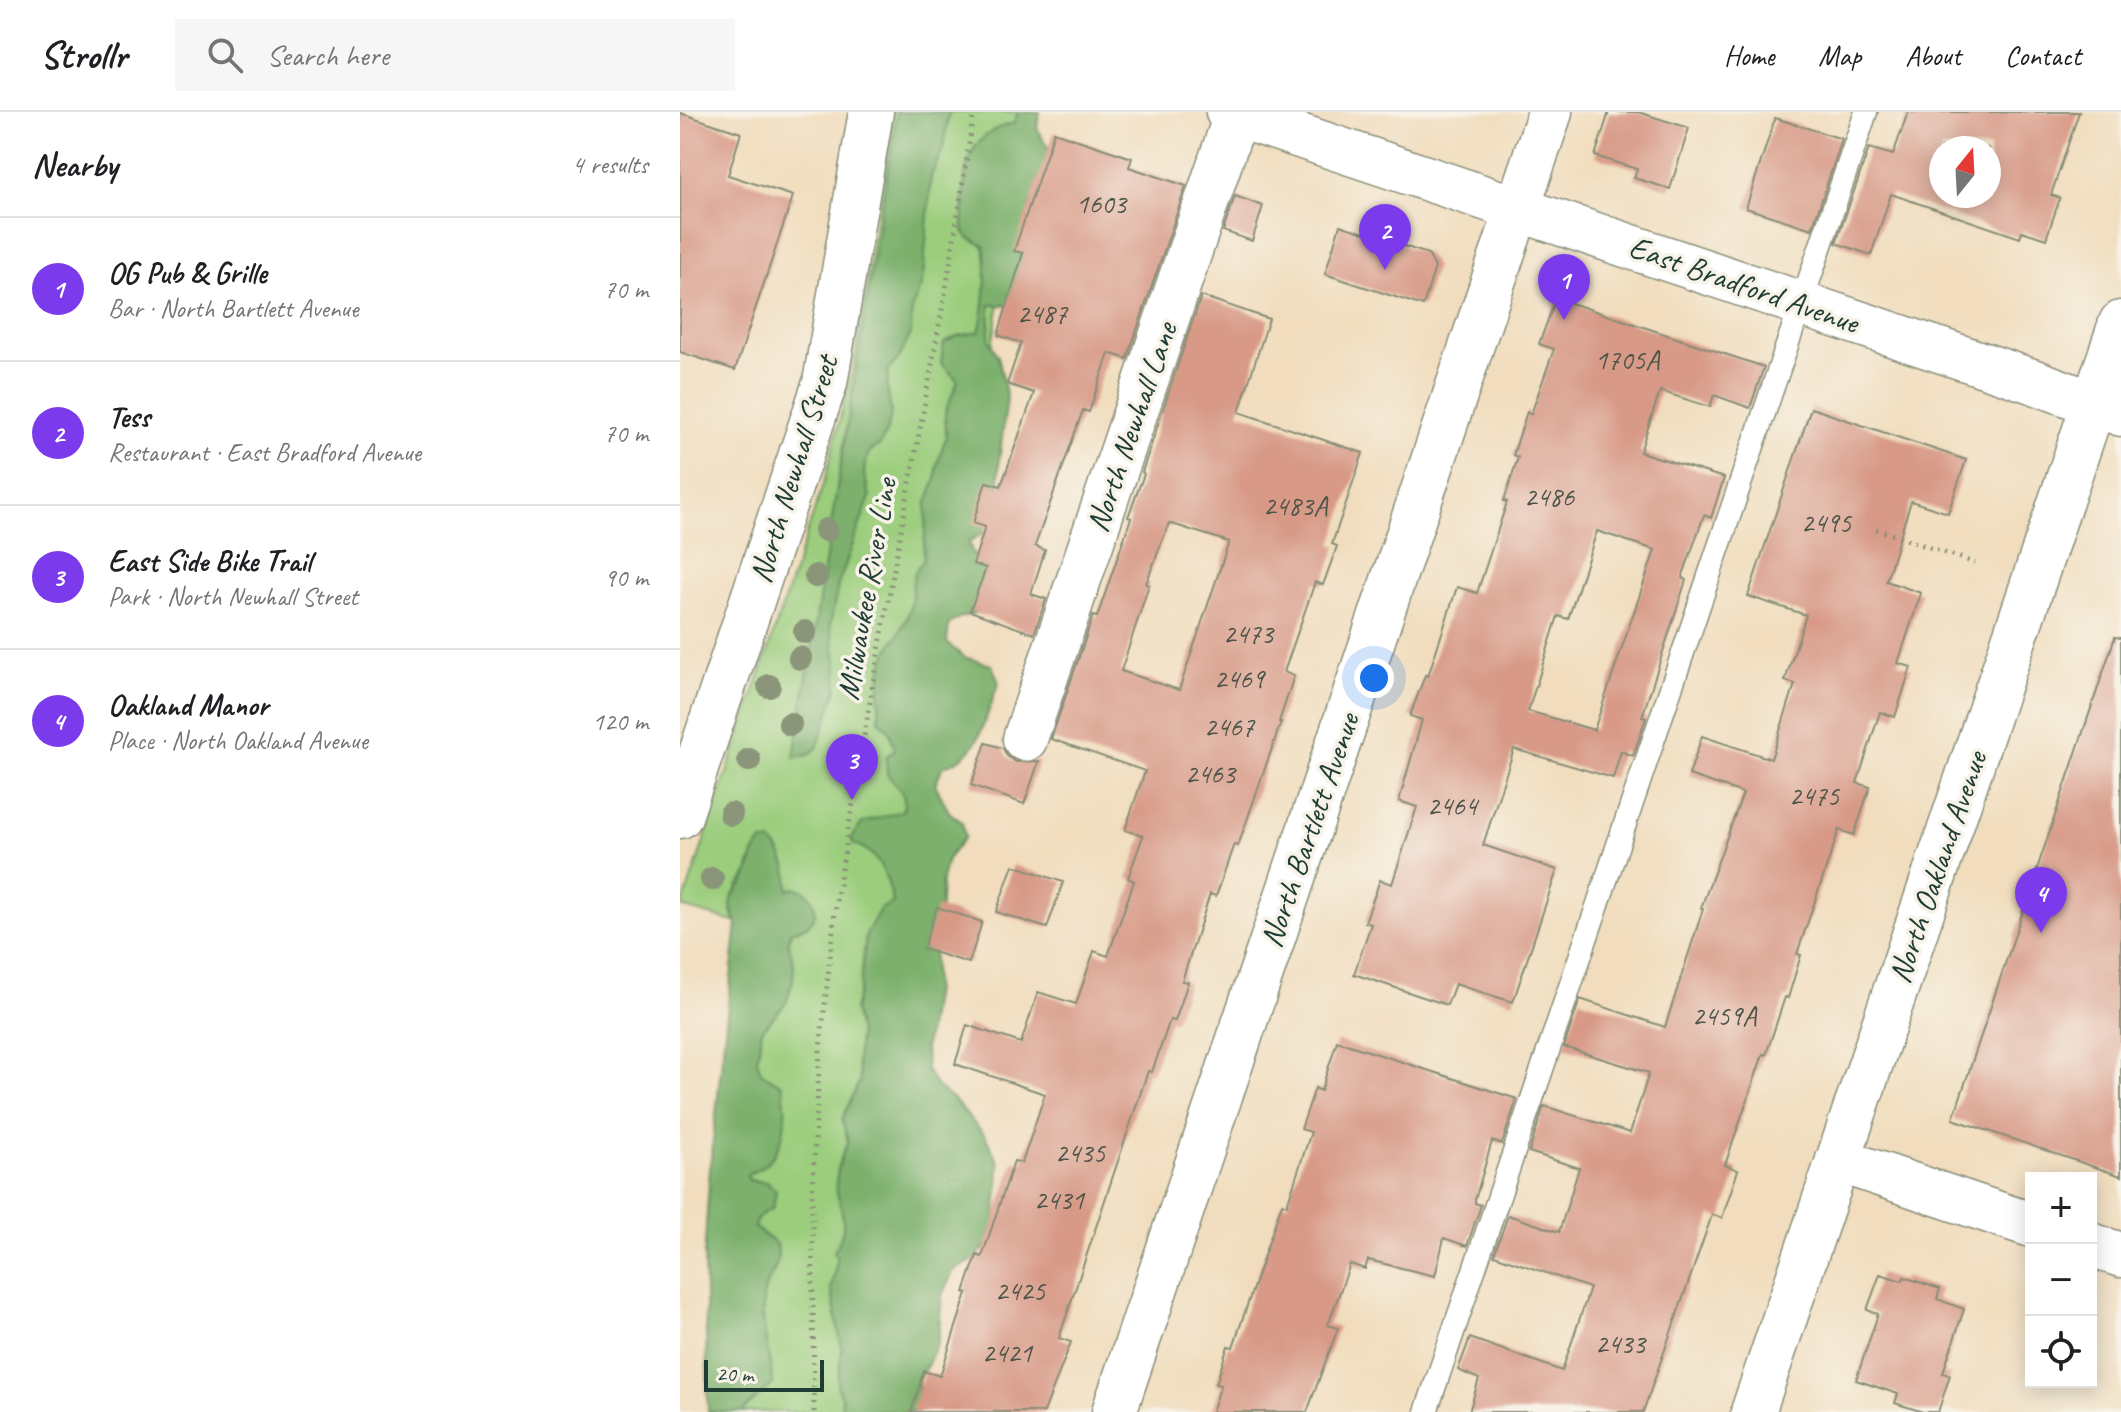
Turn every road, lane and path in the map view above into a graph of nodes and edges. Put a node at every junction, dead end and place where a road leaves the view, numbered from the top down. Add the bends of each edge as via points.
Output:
1 (871, 112) edge
2 (974, 112) edge
3 (1550, 112) edge
4 (1866, 112) edge
5 (1234, 113) edge
6 (1517, 209) junction
7 (1801, 304) junction
8 (2121, 323) edge
9 (2107, 409) edge
10 (1876, 529) dead end
11 (1975, 563) dead end
12 (1025, 739) dead end
13 (680, 816) edge
14 (1838, 1160) junction
15 (2025, 1223) edge
16 (2097, 1247) edge
17 (2121, 1255) edge
18 (814, 1412) edge
19 (1114, 1412) edge
20 (1426, 1412) edge
21 (1753, 1412) edge

1 - 13 street, North Newhall Street via 825,383
2 - 18 path, Milwaukee River Line via 836,903 820,1049 812,1197
3 - 6 street, North Bartlett Avenue
4 - 7 lane
5 - 6 street, East Bradford Avenue
5 - 12 street, North Newhall Lane
6 - 7 street, East Bradford Avenue
6 - 19 street, North Bartlett Avenue
7 - 9 street, East Bradford Avenue
7 - 20 lane
8 - 9 street, North Oakland Avenue
9 - 14 street, North Oakland Avenue
10 - 11 path
14 - 15 street
14 - 21 street, North Oakland Avenue
16 - 17 street

